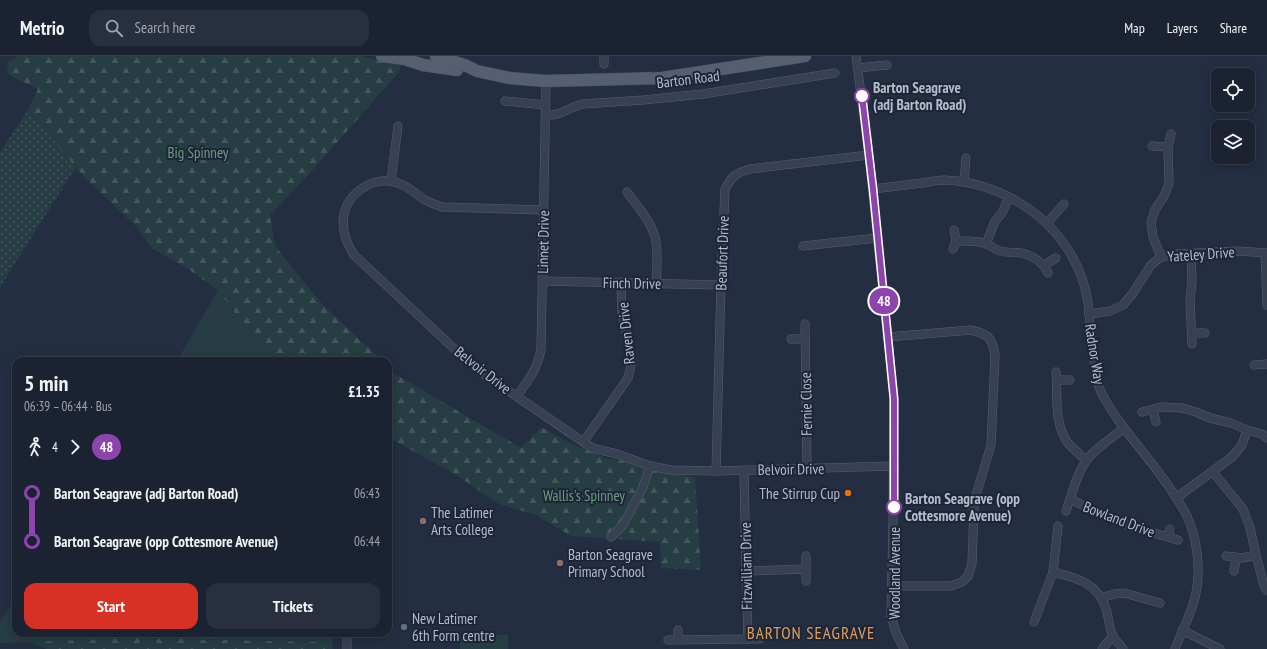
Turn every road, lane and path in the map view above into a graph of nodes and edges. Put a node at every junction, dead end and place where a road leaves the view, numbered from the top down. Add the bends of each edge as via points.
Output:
1 (382, 56) edge
2 (423, 56) edge
3 (436, 56) edge
4 (805, 56) edge
5 (856, 56) edge
6 (405, 59) junction
7 (888, 65) dead end
8 (858, 68) junction
9 (477, 71) junction
10 (835, 73) dead end
11 (546, 81) junction
12 (505, 101) dead end
13 (546, 105) junction
14 (546, 114) junction
15 (398, 126) dead end
16 (1171, 134) dead end
17 (1152, 146) dead end
18 (1168, 147) junction
19 (869, 155) junction
20 (966, 158) dead end
21 (391, 181) junction
22 (964, 182) junction
23 (873, 189) junction
24 (627, 192) dead end
25 (1008, 197) junction
26 (1064, 204) dead end
27 (544, 210) junction
28 (1047, 223) junction
29 (954, 230) dead end
30 (877, 238) junction
31 (956, 241) junction
32 (986, 244) junction
33 (803, 246) dead end
34 (953, 249) dead end
35 (1266, 253) edge
36 (1191, 254) junction
37 (1161, 257) junction
38 (1056, 258) dead end
39 (1044, 265) junction
40 (1048, 273) dead end
41 (542, 281) junction
42 (621, 282) junction
43 (656, 283) junction
44 (721, 285) junction
45 (1267, 305) edge
46 (1088, 314) junction
47 (805, 324) dead end
48 (1205, 333) dead end
49 (1192, 334) junction
50 (887, 337) junction
51 (791, 339) dead end
52 (805, 340) junction
53 (1192, 344) dead end
54 (1267, 364) edge
55 (1254, 365) dead end
56 (1056, 372) dead end
57 (1057, 380) junction
58 (1070, 380) dead end
59 (517, 396) junction
60 (1153, 410) junction
61 (1142, 412) dead end
62 (1156, 422) dead end
63 (1124, 428) junction
64 (1247, 430) junction
65 (1267, 438) edge
66 (584, 441) junction
67 (1086, 460) junction
68 (650, 466) junction
69 (894, 466) junction
70 (807, 469) junction
71 (744, 470) junction
72 (716, 471) junction
73 (1213, 472) junction
74 (1176, 498) junction
75 (1070, 499) junction
76 (1066, 511) dead end
77 (1058, 526) dead end
78 (611, 537) dead end
79 (1178, 540) dead end
80 (1256, 555) junction
81 (806, 556) dead end
82 (1226, 556) dead end
83 (1236, 558) junction
84 (806, 568) junction
85 (746, 570) junction
86 (1234, 571) dead end
87 (1053, 572) junction
88 (806, 581) dead end
89 (892, 586) junction
90 (1267, 590) edge
91 (1101, 598) junction
92 (1153, 604) dead end
93 (1034, 622) dead end
94 (678, 630) dead end
95 (1182, 630) junction
96 (1113, 636) junction
97 (347, 637) edge
98 (678, 639) junction
99 (748, 639) junction
100 (760, 639) dead end
101 (668, 640) dead end
102 (901, 648) edge
103 (347, 649) edge
104 (1102, 649) edge
105 (1123, 649) edge
106 (1175, 649) edge
107 (1220, 649) edge

1 - 6 main road, Barton Road
2 - 6 main road, Barton Road
3 - 9 main road, Barton Road
4 - 11 main road, Barton Road via 662,78
5 - 8 street, Woodland Avenue
6 - 9 main road, Barton Road via 423,65
7 - 8 street
8 - 19 street, Woodland Avenue
9 - 11 main road, Barton Road via 509,78
10 - 14 street, Barton Road via 703,94 583,104 556,115
11 - 13 street, Linnet Drive
12 - 13 street
13 - 14 street, Linnet Drive
14 - 27 street, Linnet Drive
15 - 21 street
16 - 18 street
17 - 18 street
18 - 37 street via 1169,184 1151,222 1153,237
19 - 23 street, Woodland Avenue
19 - 44 street, Beaufort Drive via 750,169 738,172 730,178 725,189
20 - 22 street
21 - 27 street, Belvoir Drive via 408,187 424,199 442,207
21 - 59 street, Belvoir Drive via 374,182 351,198 343,215 342,225 347,245 462,356
22 - 23 street, Radnor Way via 943,180
22 - 25 street, Radnor Way via 986,187
23 - 30 street, Woodland Avenue
24 - 43 street via 649,223 655,237
25 - 28 street, Radnor Way via 1027,207
25 - 32 street
26 - 28 street
27 - 41 street, Linnet Drive
28 - 46 street, Radnor Way via 1076,262 1083,281
29 - 31 street
30 - 33 street
30 - 50 street, Woodland Avenue
31 - 32 street
31 - 34 street
32 - 39 street via 999,251 1022,253
35 - 36 street, Yateley Drive via 1238,251
35 - 45 street
36 - 37 street, Yateley Drive
36 - 49 street
37 - 46 street, Yateley Drive via 1151,265 1123,305 1110,311
38 - 39 street
39 - 40 street
41 - 42 street, Finch Drive
41 - 59 street, Linnet Drive via 540,358 532,377
42 - 43 street, Finch Drive
42 - 66 street, Raven Drive via 622,313 632,361 628,378
43 - 44 street, Finch Drive
44 - 72 street, Beaufort Drive
46 - 63 street, Radnor Way via 1101,392
47 - 52 street, Fernie Close
48 - 49 street
49 - 53 street
50 - 69 street, Woodland Avenue via 894,399
50 - 89 street via 971,330 989,337 994,346 995,356 991,444 974,507 972,564 968,576 962,582 951,586
51 - 52 street
52 - 70 street, Fernie Close
54 - 55 street
56 - 57 street
57 - 58 street
57 - 67 street via 1058,419 1068,443
59 - 66 street, Belvoir Drive
60 - 61 street
60 - 62 street
60 - 64 street via 1161,407 1182,408
63 - 67 street, Bowland Drive
63 - 74 street, Radnor Way via 1170,486
64 - 65 street
64 - 73 street via 1242,445 1232,458
66 - 68 street, Belvoir Drive via 592,448
67 - 75 street, Bowland Drive
68 - 72 street, Belvoir Drive via 672,470
68 - 78 street via 623,525
69 - 70 street, Belvoir Drive
69 - 89 street, Woodland Avenue
70 - 71 street, Belvoir Drive
71 - 72 street, Belvoir Drive
71 - 85 street, Fitzwilliam Drive
73 - 74 street
73 - 80 street via 1243,509
74 - 95 street, Radnor Way via 1187,516 1197,553 1196,593
75 - 76 street, Bowland Drive
75 - 79 street, Bowland Drive via 1133,527 1169,533
77 - 87 street
80 - 83 street
80 - 90 street
81 - 84 street
82 - 83 street
83 - 86 street
84 - 85 street
84 - 88 street
85 - 99 street, Fitzwilliam Drive
87 - 91 street via 1084,582
87 - 93 street
89 - 102 street, Woodland Avenue via 891,616
91 - 92 street via 1124,593
91 - 96 street
94 - 98 street
95 - 106 street, Radnor Way
95 - 107 street
96 - 104 street
96 - 105 street
97 - 103 street
98 - 99 street
98 - 101 street
99 - 100 street

